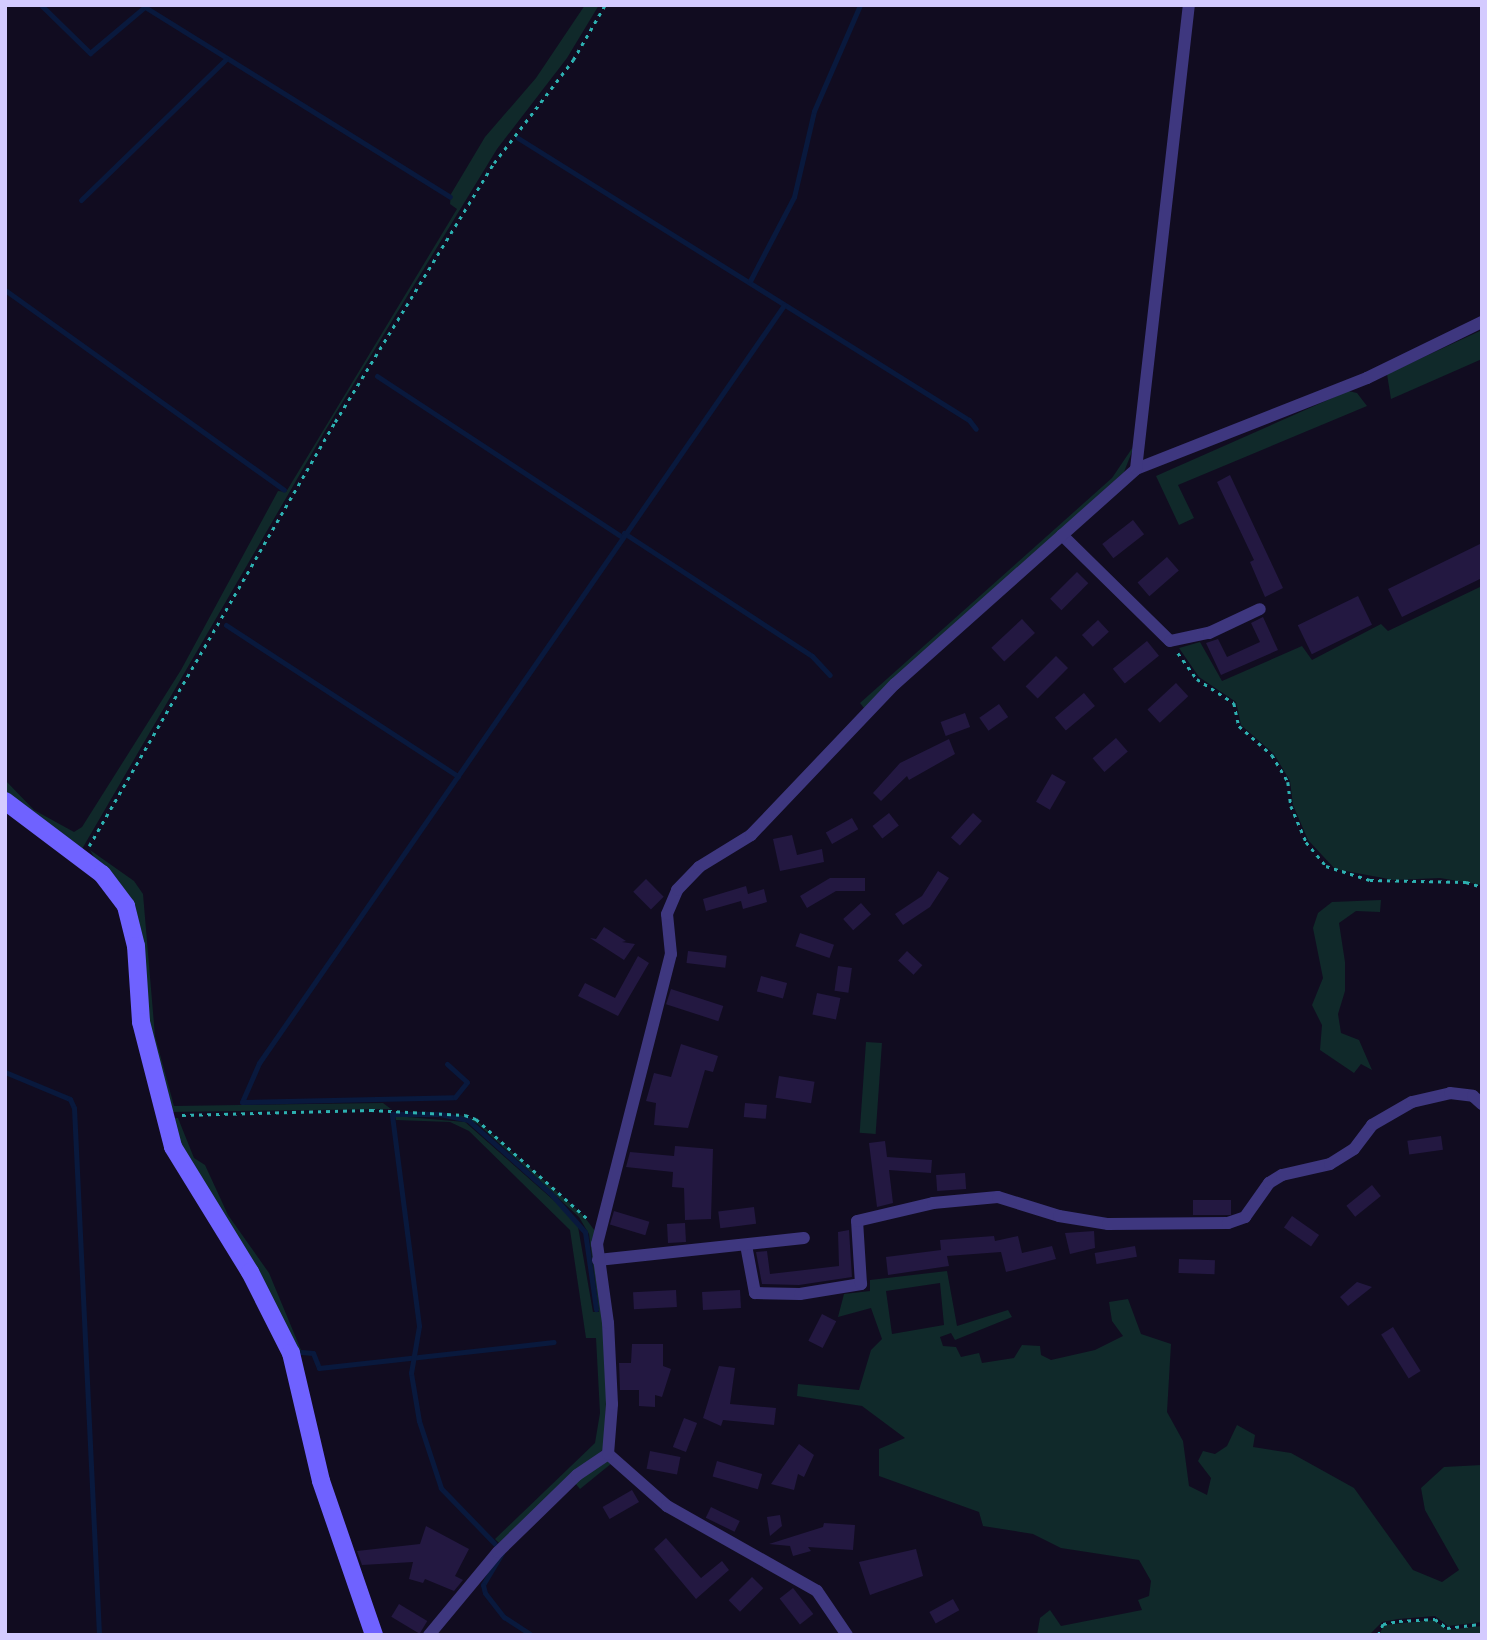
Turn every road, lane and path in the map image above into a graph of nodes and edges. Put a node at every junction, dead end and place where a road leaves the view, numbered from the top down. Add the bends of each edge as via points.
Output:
1 (605, 5) edge
2 (1189, 5) edge
3 (1482, 322) edge
4 (1136, 469) junction
5 (1062, 535) junction
6 (1260, 609) dead end
7 (1170, 642) junction
8 (5, 801) edge
9 (82, 858) junction
10 (1482, 887) edge
11 (1482, 1104) edge
12 (163, 1116) junction
13 (599, 1232) junction
14 (804, 1238) dead end
15 (746, 1245) junction
16 (598, 1260) junction
17 (608, 1454) junction
18 (1482, 1624) edge
19 (374, 1635) edge
20 (429, 1635) edge
21 (847, 1635) edge
22 (1378, 1635) edge

1 - 9 path via 573,60 494,163 335,422
2 - 4 street
3 - 4 street via 1367,378
4 - 5 street
5 - 7 street
5 - 13 street via 895,684 746,839 699,867 677,890 667,914 671,954
6 - 7 street via 1209,633
7 - 10 path via 1197,679 1234,703 1239,726 1272,755 1288,782 1291,806 1306,842 1326,866 1370,880 1466,882
8 - 9 street
9 - 12 street via 116,890 133,926 141,1022
11 - 15 street via 1473,1096 1450,1094 1412,1102 1372,1125 1354,1149 1331,1164 1282,1175 1269,1183 1245,1217 1228,1223 1108,1224 1059,1216 998,1197 933,1203 857,1221 861,1284 800,1294 755,1293
12 - 13 path via 371,1110 464,1115 476,1119
12 - 19 street via 173,1147 250,1272 287,1343 321,1480
13 - 16 street
14 - 15 street
15 - 16 street
16 - 17 street via 608,1323 612,1404
17 - 20 street via 577,1475 498,1552
17 - 21 street via 667,1506 817,1591
18 - 22 path via 1447,1628 1435,1619 1399,1621 1383,1624

